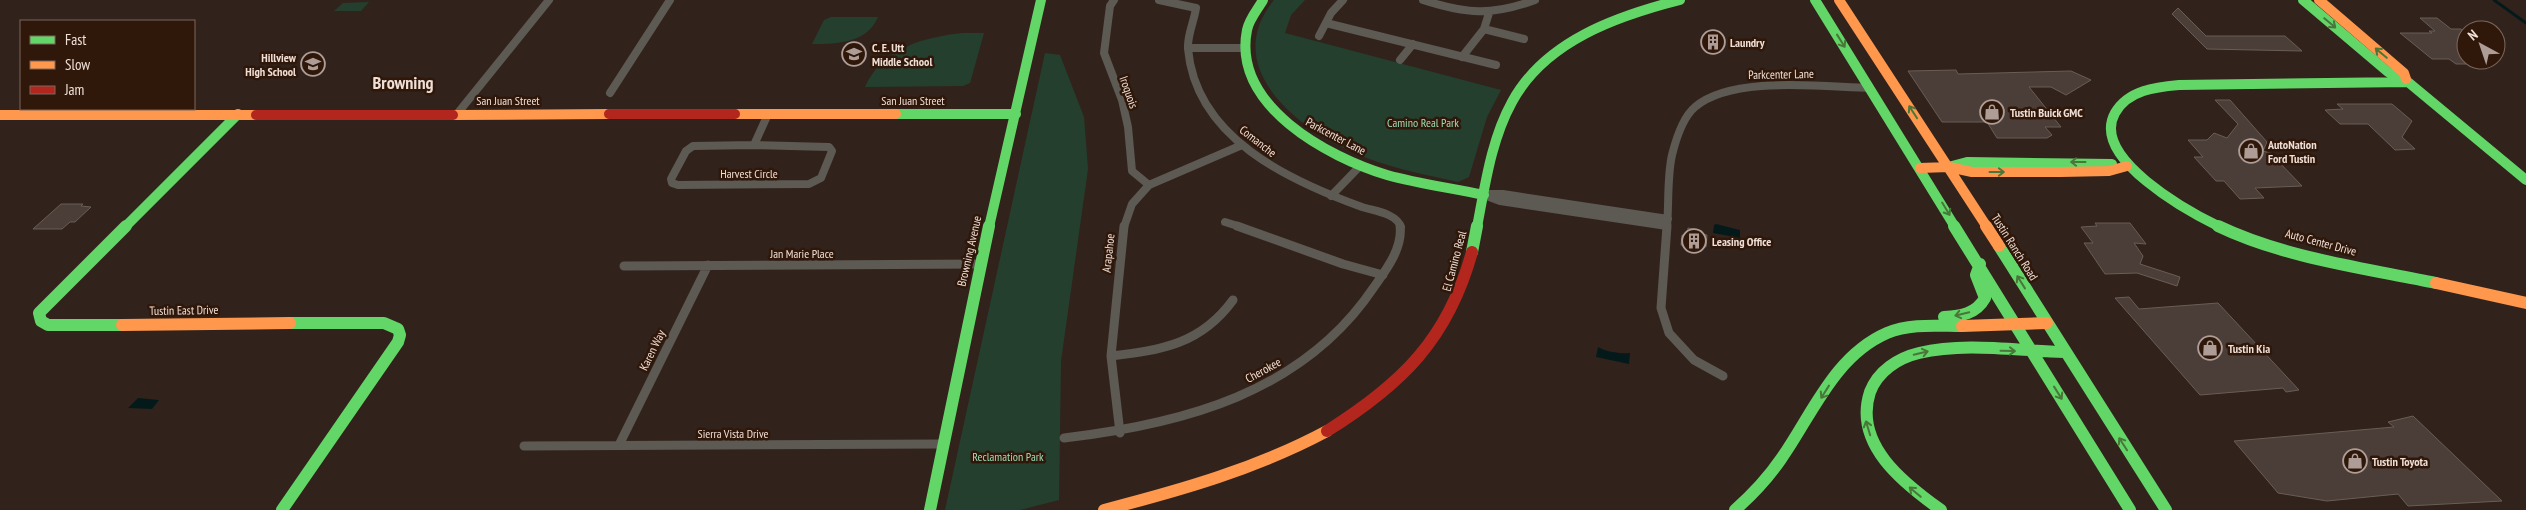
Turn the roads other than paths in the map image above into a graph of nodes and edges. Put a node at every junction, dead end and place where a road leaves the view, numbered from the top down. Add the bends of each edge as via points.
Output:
1 (549, 0) edge
2 (670, 0) edge
3 (1041, 0) edge
4 (1114, 0) edge
5 (1159, 0) edge
6 (1263, 0) edge
7 (1343, 0) edge
8 (1424, 0) edge
9 (1535, 0) edge
10 (1680, 0) edge
11 (1815, 0) edge
12 (1839, 0) edge
13 (2303, 0) edge
14 (2319, 0) edge
15 (1437, 2) edge
16 (1196, 8) joint
17 (1489, 13) junction
18 (1326, 22) junction
19 (1484, 29) junction
20 (1320, 36) dead end
21 (1524, 39) dead end
22 (1412, 44) junction
23 (1188, 48) junction
24 (1245, 48) junction
25 (1462, 56) junction
26 (1400, 60) dead end
27 (1496, 65) dead end
28 (2408, 82) junction
29 (1870, 88) junction
30 (610, 93) dead end
31 (238, 114) junction
32 (457, 114) junction
33 (768, 114) junction
34 (1016, 114) junction
35 (0, 115) edge
36 (754, 144) junction
37 (1242, 145) junction
38 (1361, 165) junction
39 (2127, 166) junction
40 (1949, 167) junction
41 (1920, 168) junction
42 (2526, 180) edge
43 (1149, 185) junction
44 (1484, 195) junction
45 (1331, 196) junction
46 (1225, 222) dead end
47 (1399, 222) joint
48 (1668, 222) junction
49 (980, 264) junction
50 (1980, 264) junction
51 (708, 265) junction
52 (624, 266) dead end
53 (1383, 276) junction
54 (1233, 300) dead end
55 (2526, 303) edge
56 (2047, 323) junction
57 (2016, 325) junction
58 (1886, 333) junction
59 (2032, 352) junction
60 (2064, 352) junction
61 (1111, 356) junction
62 (1723, 376) dead end
63 (1120, 433) junction
64 (1064, 438) dead end
65 (942, 444) junction
66 (619, 445) junction
67 (524, 446) dead end
68 (282, 510) edge
69 (930, 510) edge
70 (1104, 510) edge
71 (1734, 510) edge
72 (1941, 510) edge
73 (2130, 510) edge
74 (2166, 510) edge

1 - 32 street
2 - 30 street
3 - 34 main road, Browning Avenue
4 - 43 street, Iroquois via 1110,6 1104,53 1122,100 1132,171
5 - 16 street
6 - 24 main road, Parkcenter Lane via 1250,20
7 - 18 street
8 - 15 street
9 - 17 street via 1509,10
10 - 44 main road, El Camino Real via 1588,30 1536,68 1505,114
11 -> 29 main road
40 -> 12 main road, Tustin Ranch Road
13 -> 28 main road via 2388,72
28 -> 14 main road via 2404,73
15 - 17 street
16 - 23 street, Comanche
17 - 19 street
18 - 20 street
18 - 22 street
19 - 21 street
19 - 25 street
22 - 25 street
22 - 26 street
23 - 24 street
23 - 37 street, Comanche via 1192,74 1202,98
24 - 38 main road, Parkcenter Lane via 1245,62 1252,81 1272,110 1308,139
25 - 27 street
28 - 39 main road, Auto Center Drive via 2189,84 2146,90 2122,103 2111,123 2113,140
28 - 42 main road
29 - 41 main road
29 - 48 street, Parkcenter Lane via 1754,86 1707,98 1693,108 1677,138 1672,156
31 - 32 main road, San Juan Street
31 - 35 main road, San Juan Street
31 - 68 main road, Tustin East Drive via 39,313 41,321 48,325 384,323 398,329 398,342
32 - 33 main road, San Juan Street
33 - 34 main road, San Juan Street
33 - 36 street
34 - 49 main road, Browning Avenue
36 - 36 street, Harvest Circle via 821,145 832,151 821,178 809,184 672,183 671,178 686,150 693,146
37 - 43 street, Arapahoe
37 - 45 street, Comanche via 1290,177
38 - 44 main road, Parkcenter Lane via 1401,178
38 - 45 street
39 - 40 main road via 2102,162 2016,161 1965,162
39 - 55 main road, Auto Center Drive via 2169,201 2214,224 2250,237 2372,270
40 - 41 main road
56 -> 40 main road, Tustin Ranch Road
41 -> 50 main road
43 - 61 street, Arapahoe via 1139,194 1126,216
44 - 48 street, Parkcenter Lane via 1500,201
44 - 70 main road, El Camino Real via 1466,277 1451,313 1424,352 1374,399 1318,436 1248,469 1201,485
45 - 47 street, Comanche via 1393,217
46 - 53 street via 1347,267
47 - 53 street, Cherokee via 1401,231
48 - 62 street, Parkcenter Lane via 1661,308 1669,333 1694,360
49 - 51 street, Jan Marie Place
49 - 65 main road, Browning Avenue
50 - 57 main road
50 -> 58 main road via 1976,275 1985,298 1983,304 1961,315 1902,324
51 - 52 street, Jan Marie Place
51 - 66 street, Karen Way
53 - 63 street, Cherokee via 1344,328 1318,351 1286,372 1258,388 1194,414
54 - 61 street via 1222,317 1184,341 1160,349
56 - 57 main road
56 - 60 main road, Tustin Ranch Road
57 - 58 main road via 1921,327
57 - 59 main road
58 -> 71 main road via 1861,346 1844,362 1780,460 1753,494
59 - 60 main road
72 -> 59 main road via 1902,480 1876,447 1865,417 1868,391 1887,368 1919,353 1950,350
59 -> 73 main road
74 -> 60 main road, Tustin Ranch Road
61 - 63 street, Arapahoe
63 - 64 street, Cherokee
65 - 66 street, Sierra Vista Drive
65 - 69 main road, Browning Avenue
66 - 67 street, Sierra Vista Drive

